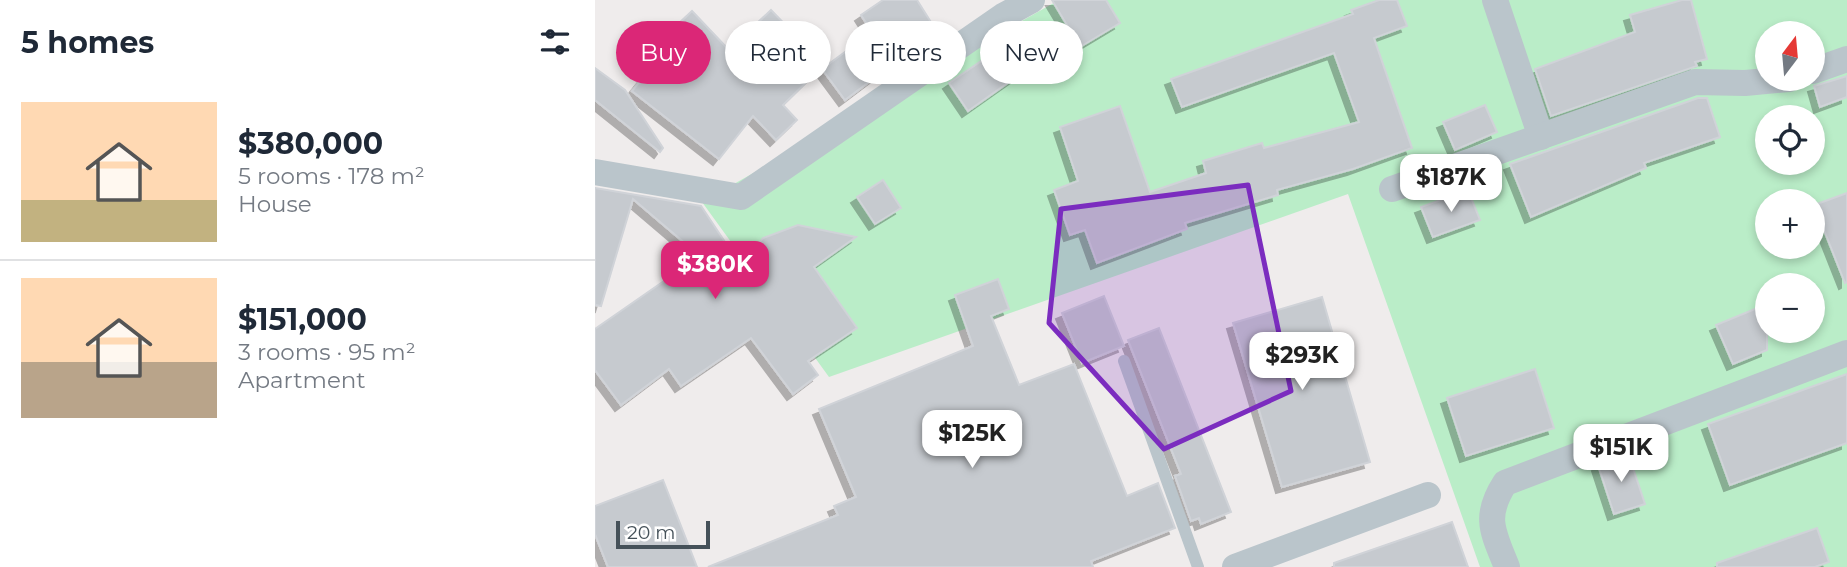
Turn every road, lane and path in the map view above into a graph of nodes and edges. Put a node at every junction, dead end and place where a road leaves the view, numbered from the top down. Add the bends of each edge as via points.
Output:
1 (1032, 0) edge
2 (1495, 0) edge
3 (1847, 59) edge
4 (1825, 67) edge
5 (1755, 82) edge
6 (1541, 137) junction
7 (595, 172) edge
8 (1392, 189) dead end
9 (1847, 353) edge
10 (1124, 361) dead end
11 (1428, 495) dead end
12 (1251, 564) edge
13 (1198, 567) edge
14 (1507, 567) edge

1 - 7 street via 741,197
2 - 6 street
3 - 4 street
5 - 6 street via 1695,82
6 - 8 street
9 - 14 street via 1505,483 1491,514 1492,531
10 - 13 lane
11 - 12 street

